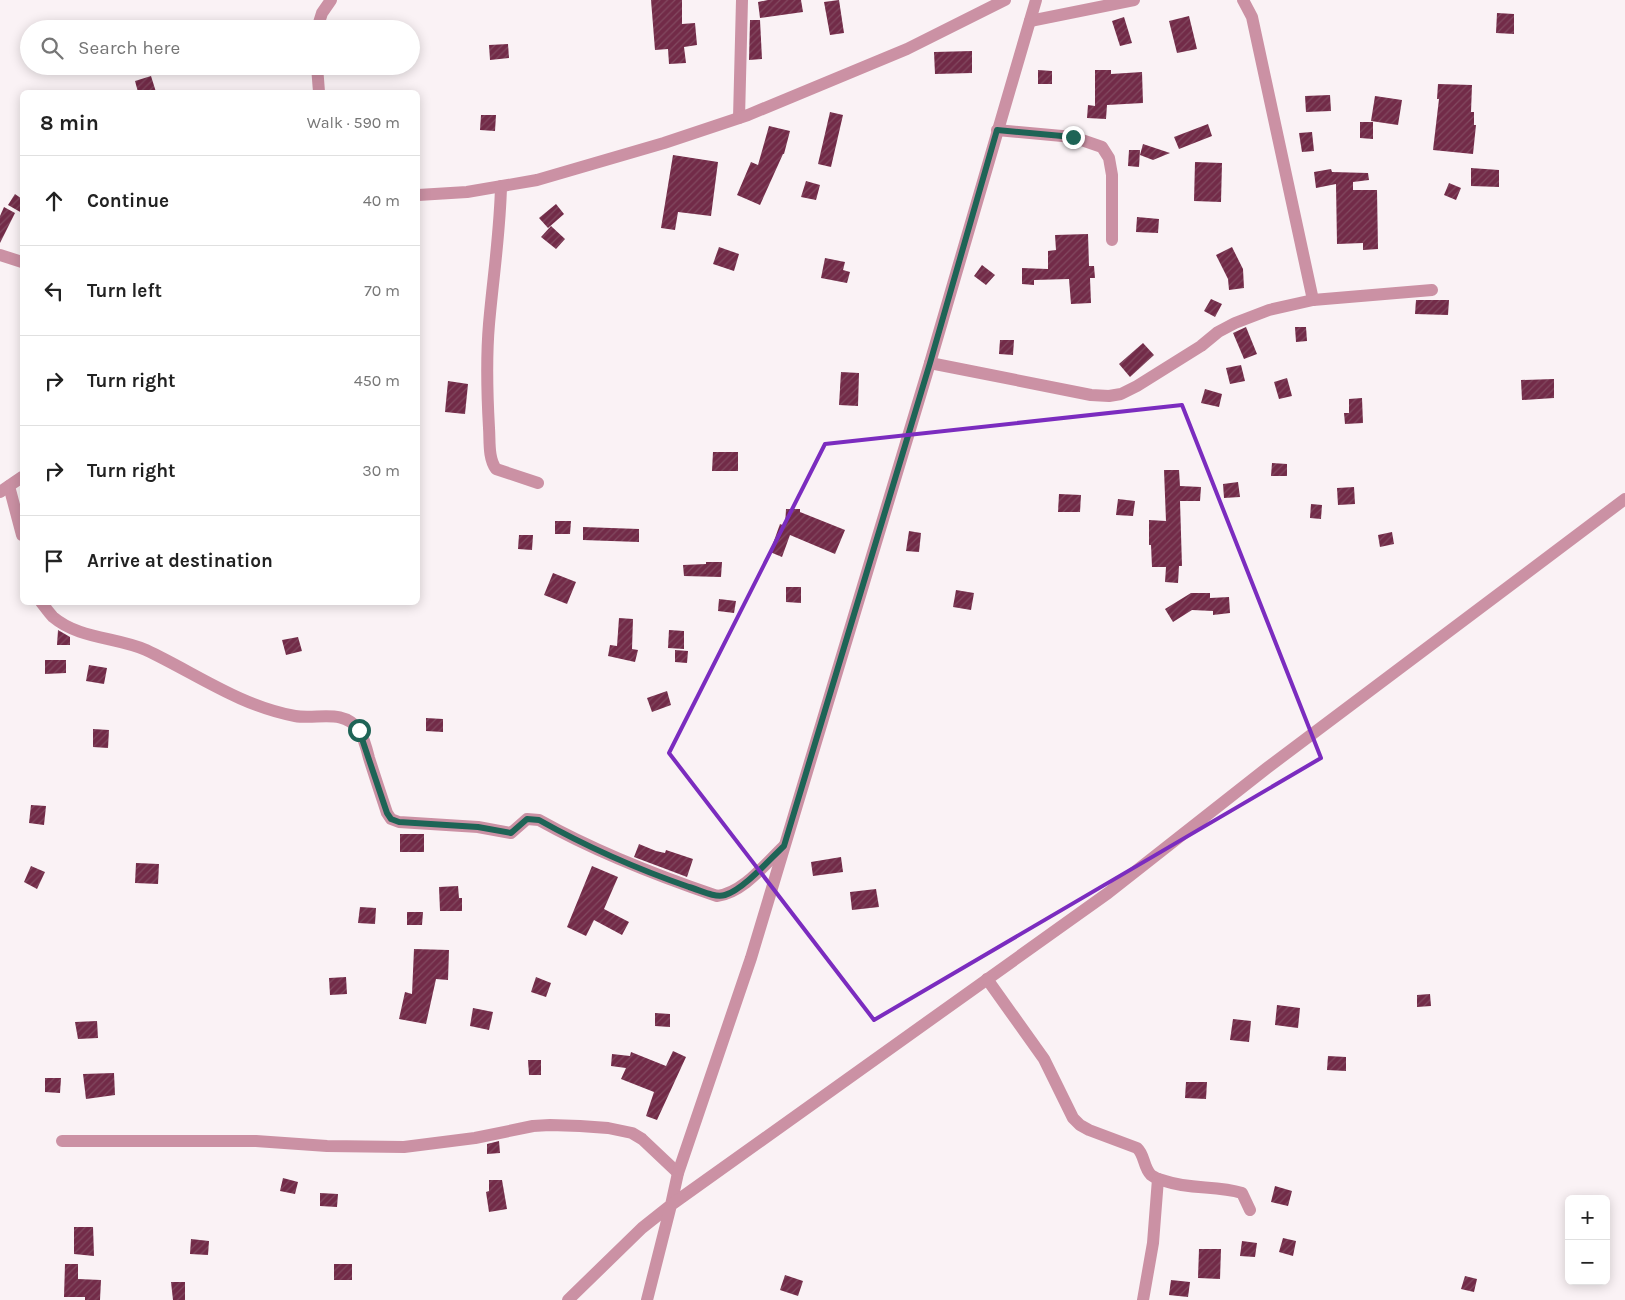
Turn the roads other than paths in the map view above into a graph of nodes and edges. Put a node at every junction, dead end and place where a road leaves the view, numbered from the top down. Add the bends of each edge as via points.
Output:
1 (332, 0) edge
2 (742, 0) edge
3 (1005, 0) edge
4 (1036, 0) edge
5 (1134, 0) edge
6 (1243, 0) edge
7 (320, 20) edge
8 (1030, 20) junction
9 (318, 75) edge
10 (319, 90) edge
11 (739, 118) junction
12 (997, 130) junction
13 (501, 186) junction
14 (420, 194) edge
15 (1112, 240) dead end
16 (0, 255) edge
17 (20, 261) edge
18 (1432, 290) dead end
19 (1312, 300) junction
20 (930, 363) junction
21 (20, 478) edge
22 (538, 483) dead end
23 (4, 489) edge
24 (1625, 499) edge
25 (20, 530) edge
26 (44, 605) edge
27 (784, 846) junction
28 (987, 979) junction
29 (62, 1141) dead end
30 (678, 1173) junction
31 (1158, 1179) junction
32 (671, 1205) junction
33 (1250, 1210) dead end
34 (568, 1300) edge
35 (648, 1300) edge
36 (1143, 1300) edge

1 - 7 street
2 - 11 street
3 - 11 street via 907,49
4 - 8 street
5 - 8 street
6 - 19 street via 1252,16
8 - 12 street
9 - 10 street
11 - 13 street via 664,144 537,180
12 - 15 street via 1073,137 1102,147 1109,158 1112,175
12 - 20 street
13 - 14 street via 467,192
13 - 22 street via 489,325 491,457 496,469
16 - 17 street
18 - 19 street
19 - 20 street via 1235,323 1137,386 1109,396
20 - 27 street
21 - 23 street
23 - 25 street
24 - 28 street via 1267,768 1108,893
26 - 27 street via 54,617 71,628 145,650 255,705 296,716 342,717 359,730 387,813 399,822 478,827 511,833 527,819 539,820 625,863 716,896 726,895 740,887
27 - 30 street via 751,958
28 - 31 street via 1044,1059 1073,1118 1089,1130 1137,1148 1148,1171
28 - 32 street
29 - 30 street via 256,1141 327,1146 404,1146 475,1138 533,1126 580,1126 632,1133
30 - 32 street
31 - 33 street via 1179,1186 1242,1193
31 - 36 street via 1153,1243
32 - 34 street via 642,1228
32 - 35 street

